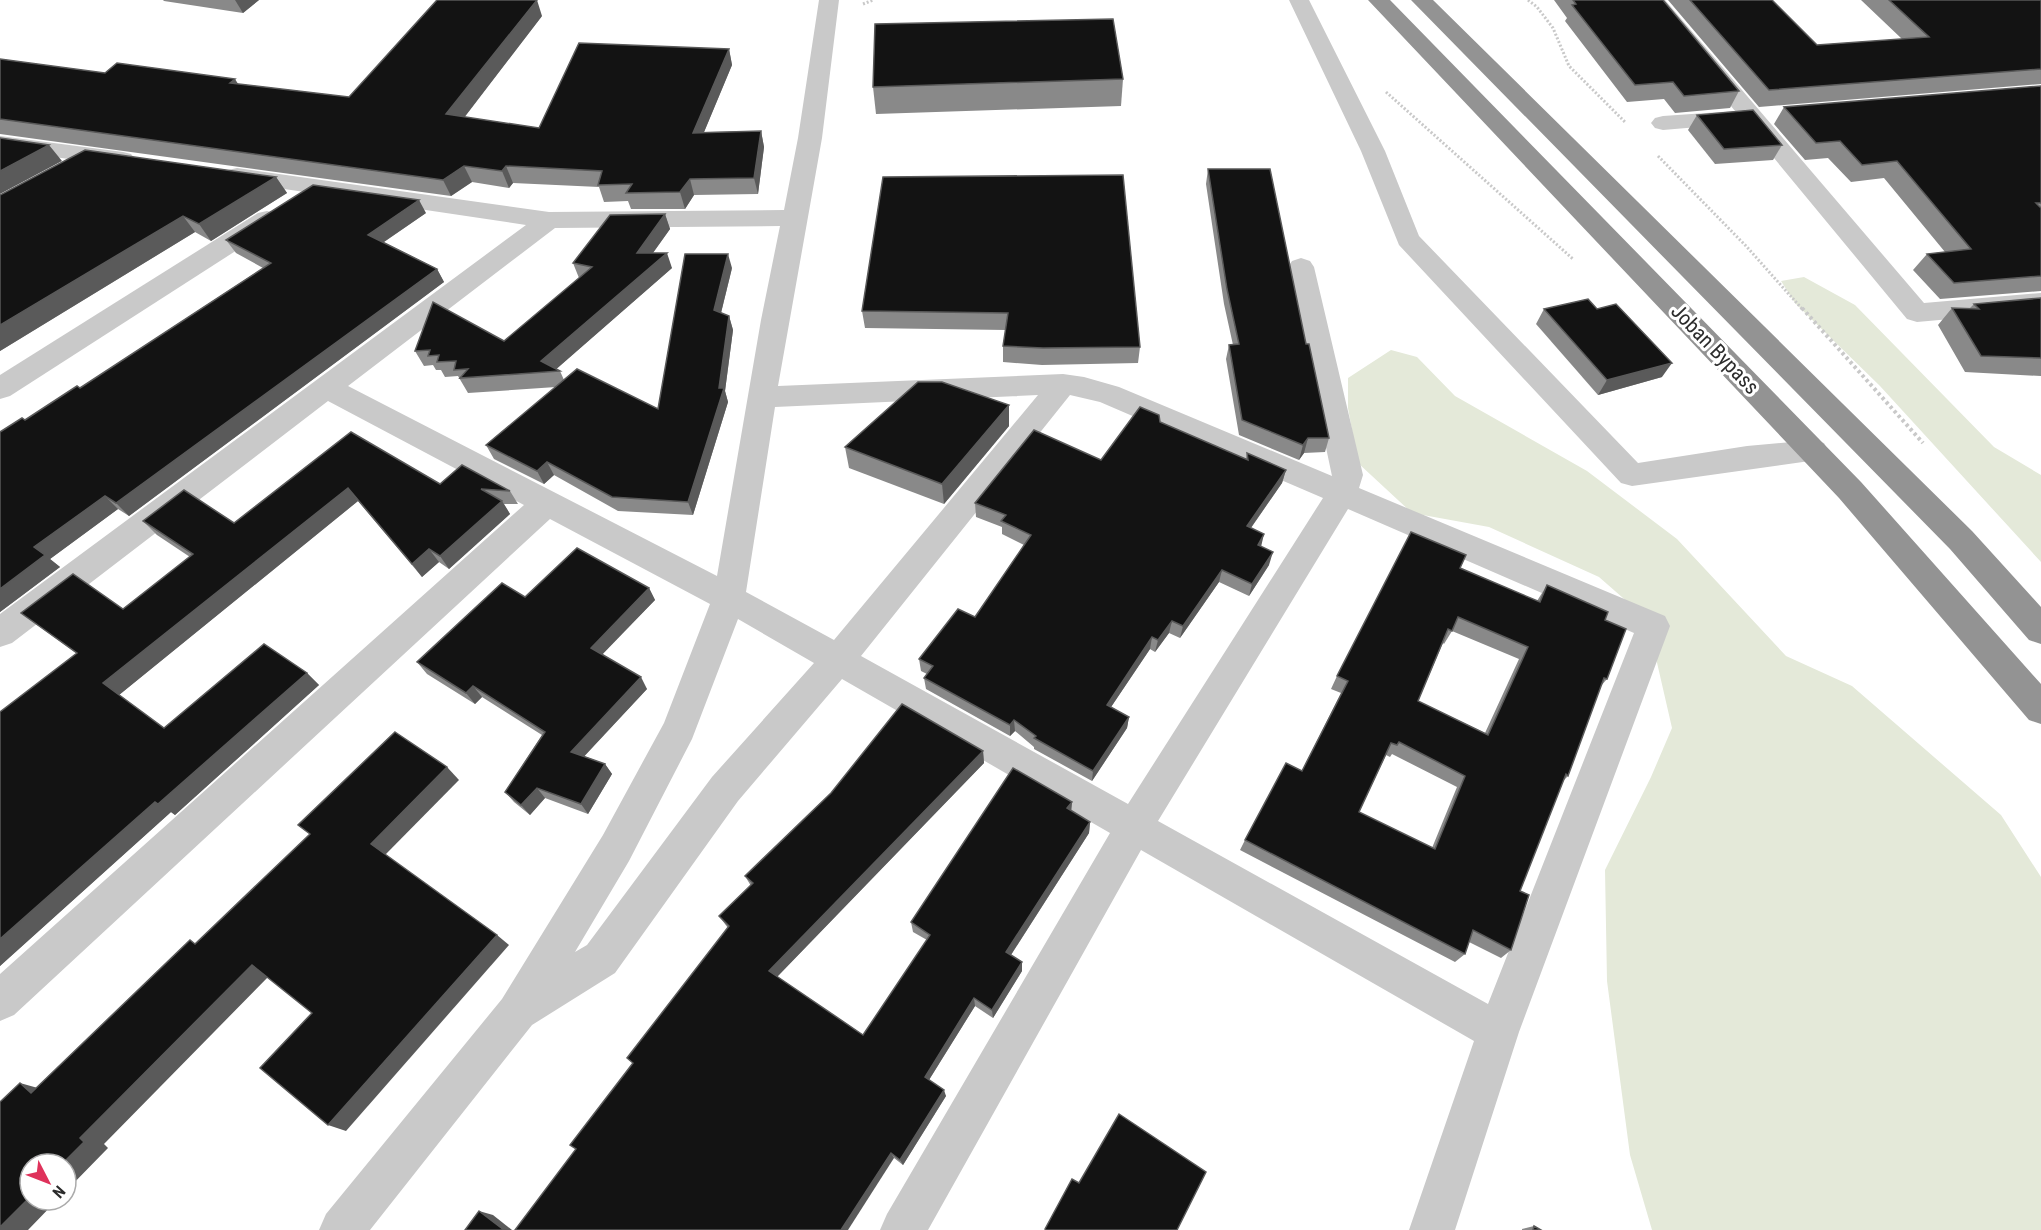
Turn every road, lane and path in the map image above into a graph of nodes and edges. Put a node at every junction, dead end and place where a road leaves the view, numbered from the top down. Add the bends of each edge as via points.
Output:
1 (830, 0) edge
2 (1378, 0) edge
3 (1421, 0) edge
4 (1528, 0) edge
5 (1654, 0) edge
6 (1304, 10) edge
7 (1380, 87) dead end
8 (1762, 117) junction
9 (1664, 123) dead end
10 (1632, 130) dead end
11 (0, 143) edge
12 (96, 154) junction
13 (1657, 154) dead end
14 (142, 161) edge
15 (212, 172) edge
16 (57, 176) edge
17 (317, 188) junction
18 (794, 218) junction
19 (549, 220) junction
20 (1577, 262) dead end
21 (1300, 267) dead end
22 (2041, 302) edge
23 (1063, 384) junction
24 (327, 388) junction
25 (0, 389) edge
26 (762, 397) junction
27 (1923, 443) dead end
28 (1813, 451) junction
29 (1342, 493) junction
30 (546, 504) junction
31 (729, 598) junction
32 (2041, 630) edge
33 (0, 633) edge
34 (837, 661) junction
35 (2041, 708) edge
36 (1134, 827) junction
37 (0, 1001) edge
38 (516, 1013) junction
39 (1498, 1032) junction
40 (342, 1230) edge
41 (903, 1230) edge
42 (1432, 1230) edge

1 - 18 street
2 - 28 highway, Joban Bypass
3 - 32 highway, Joban Bypass via 1961,540
4 - 10 path via 1553,28 1569,66
5 - 8 street
6 - 28 street via 1373,151 1408,239 1632,475
7 - 20 path
8 - 9 street
8 - 22 street via 1917,313
11 - 12 street
12 - 14 street
12 - 16 street
13 - 27 path via 1746,246
15 - 17 street
17 - 19 street
17 - 25 street
18 - 19 street
18 - 26 street
19 - 24 street
21 - 29 street via 1348,475
23 - 26 street
23 - 29 street via 1109,394
23 - 34 street
24 - 30 street
24 - 33 street
26 - 31 street
28 - 35 highway, Joban Bypass
29 - 36 street
29 - 39 street via 1653,626
30 - 31 street
30 - 37 street
31 - 34 street
31 - 38 street via 680,728 616,848
34 - 36 street
34 - 38 street via 725,789 601,959
36 - 39 street
36 - 41 street
38 - 40 street
39 - 42 street

